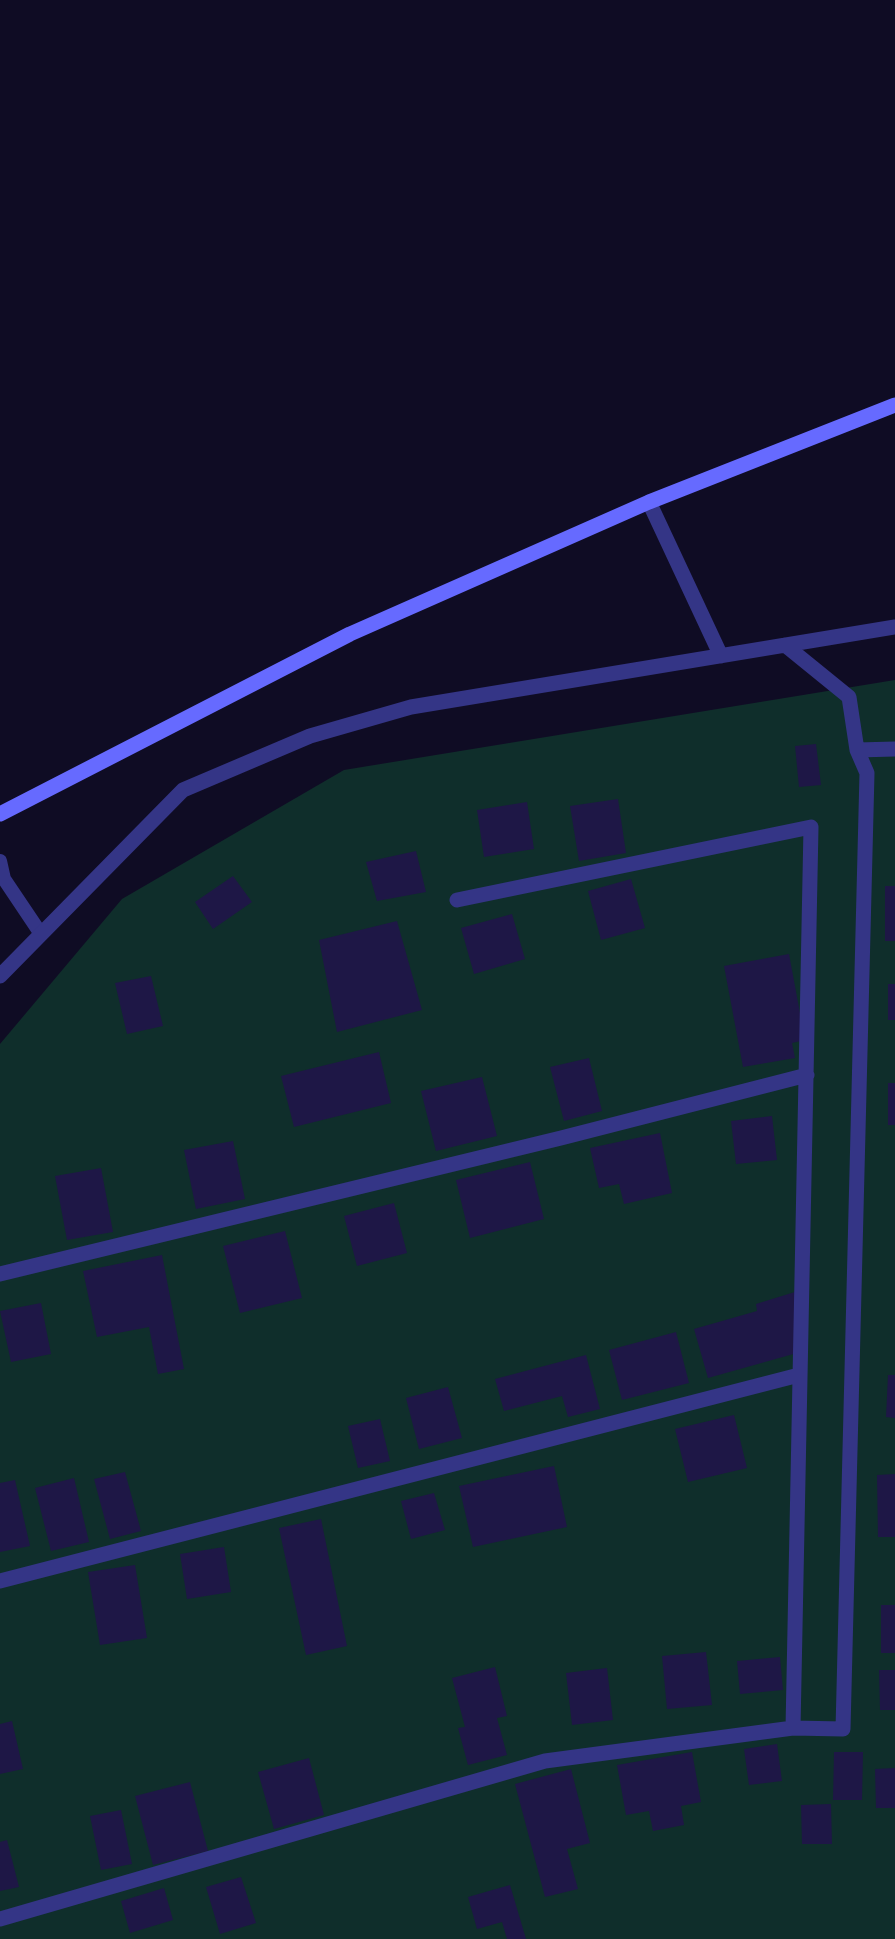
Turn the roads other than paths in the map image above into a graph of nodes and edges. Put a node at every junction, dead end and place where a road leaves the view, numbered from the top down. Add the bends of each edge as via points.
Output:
1 (895, 405) edge
2 (649, 502) junction
3 (895, 627) edge
4 (785, 645) junction
5 (721, 656) junction
6 (895, 749) edge
7 (857, 750) junction
8 (0, 814) edge
9 (0, 861) edge
10 (457, 900) dead end
11 (41, 934) junction
12 (0, 976) edge
13 (807, 1075) junction
14 (0, 1274) edge
15 (799, 1375) junction
16 (0, 1581) edge
17 (793, 1728) junction
18 (0, 1919) edge

1 - 2 main road
2 - 5 street
2 - 8 main road via 350,634
3 - 4 street
4 - 5 street
4 - 7 street via 849,697
5 - 11 street via 411,707 310,736 183,790
6 - 7 street
7 - 17 street via 867,772 843,1729
9 - 11 lane via 4,879
10 - 13 street via 811,827
11 - 12 street
13 - 14 street
13 - 15 street
15 - 16 street
15 - 17 street
17 - 18 street via 544,1761

